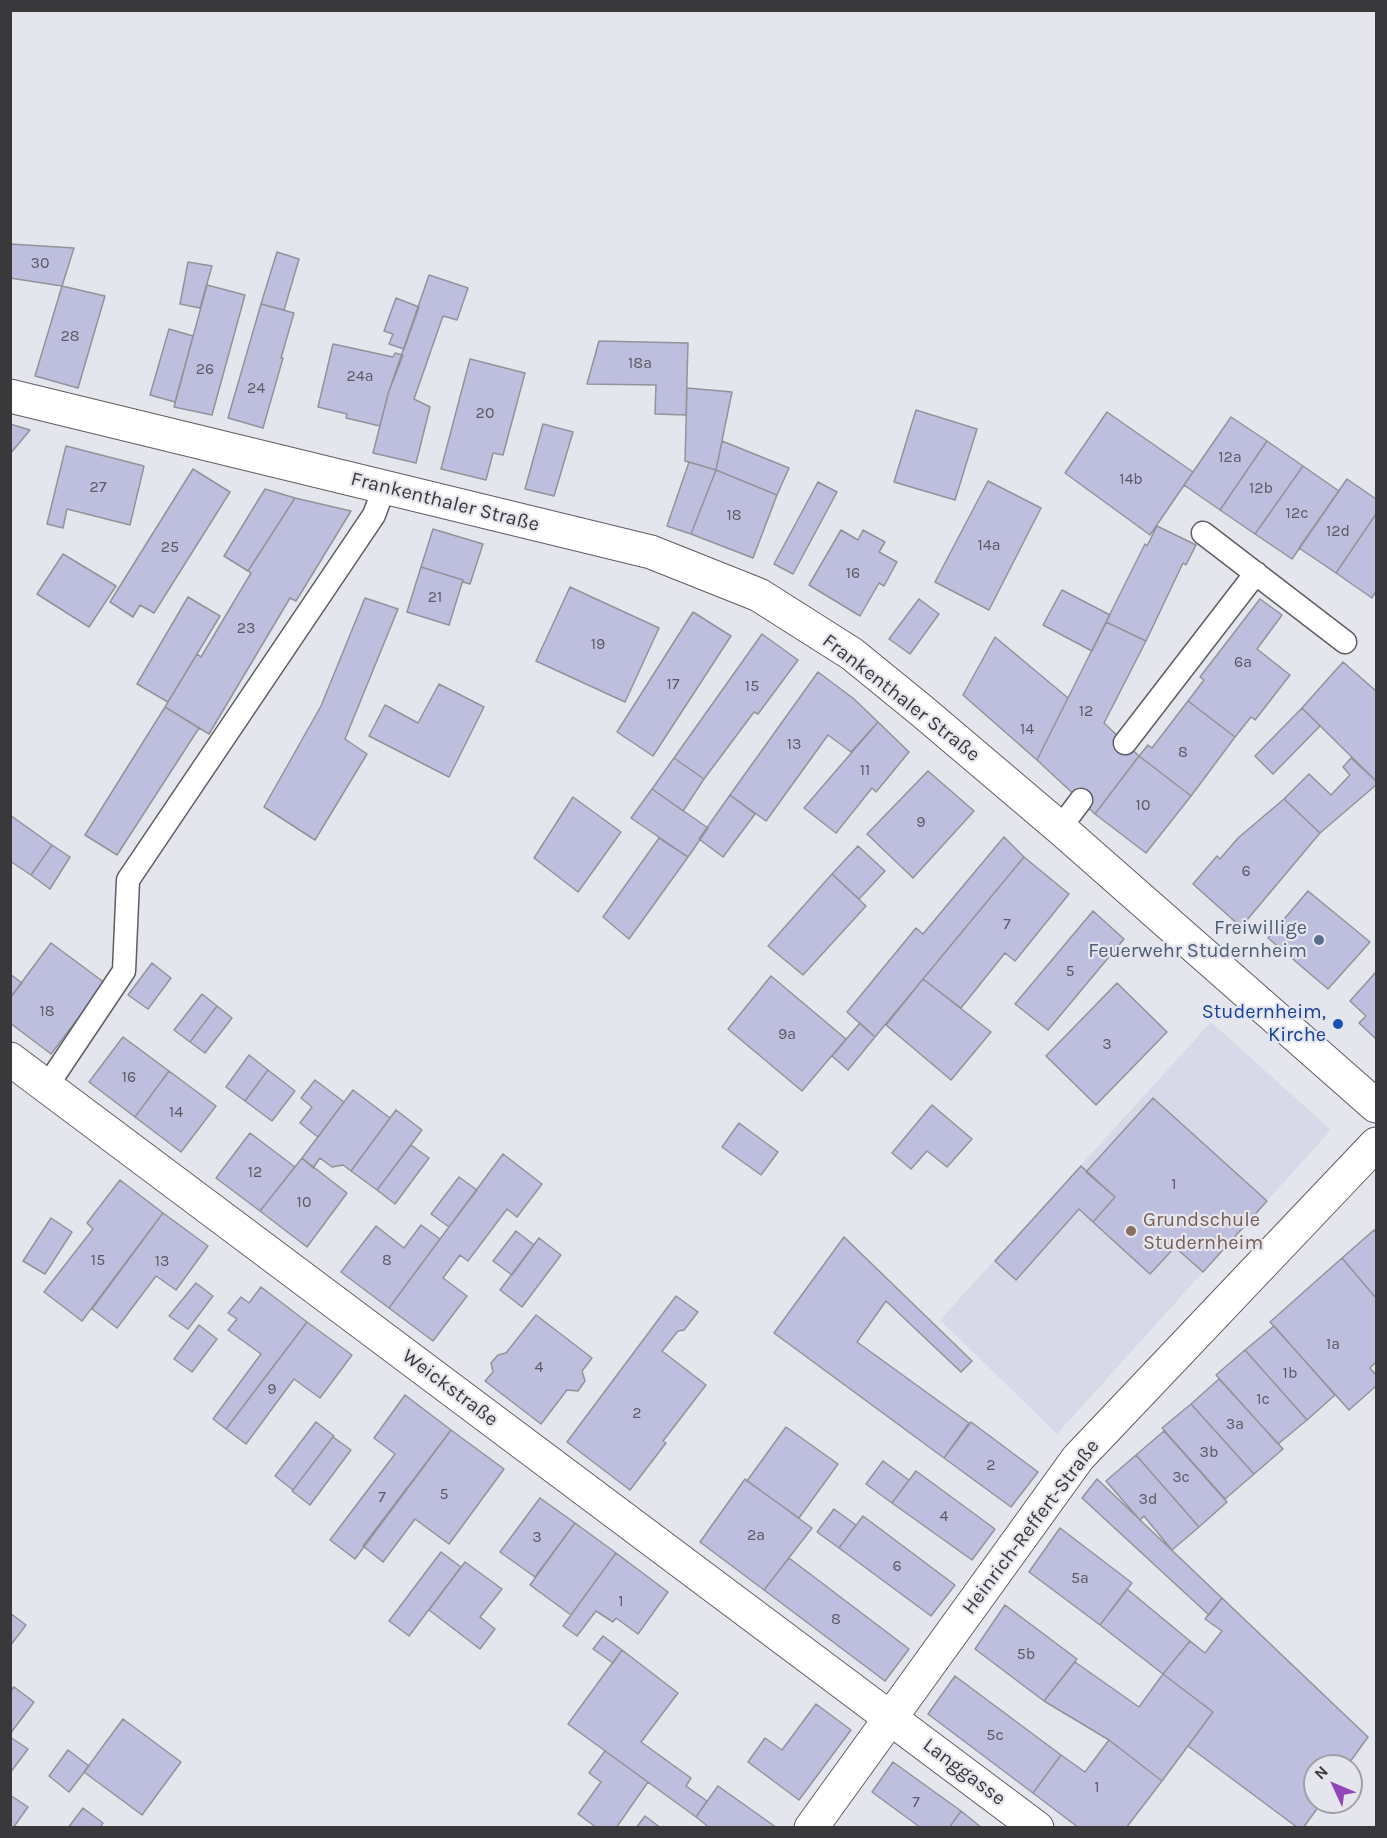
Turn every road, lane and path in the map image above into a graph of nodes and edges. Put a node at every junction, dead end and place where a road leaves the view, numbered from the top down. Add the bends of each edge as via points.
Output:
1 (10, 396) edge
2 (384, 488) junction
3 (1203, 533) dead end
4 (1256, 573) junction
5 (1345, 642) dead end
6 (1125, 743) dead end
7 (1081, 800) dead end
8 (1060, 828) junction
9 (10, 1059) edge
10 (47, 1086) junction
11 (1377, 1106) edge
12 (1377, 1144) edge
13 (891, 1718) junction
14 (811, 1827) edge
15 (1037, 1827) edge

1 - 2 street, Frankenthaler Straße
2 - 8 street, Frankenthaler Straße via 651,552 759,595 852,654
2 - 10 lane via 374,515 128,880 124,971
3 - 4 lane
4 - 5 lane
4 - 6 lane
7 - 8 lane
8 - 11 street, Frankenthaler Straße
9 - 10 street, Weickstraße
10 - 13 street, Weickstraße
12 - 13 street, Heinrich-Reffert-Straße via 1078,1458
13 - 14 street, Heinrich-Reffert-Straße
13 - 15 street, Langgasse

